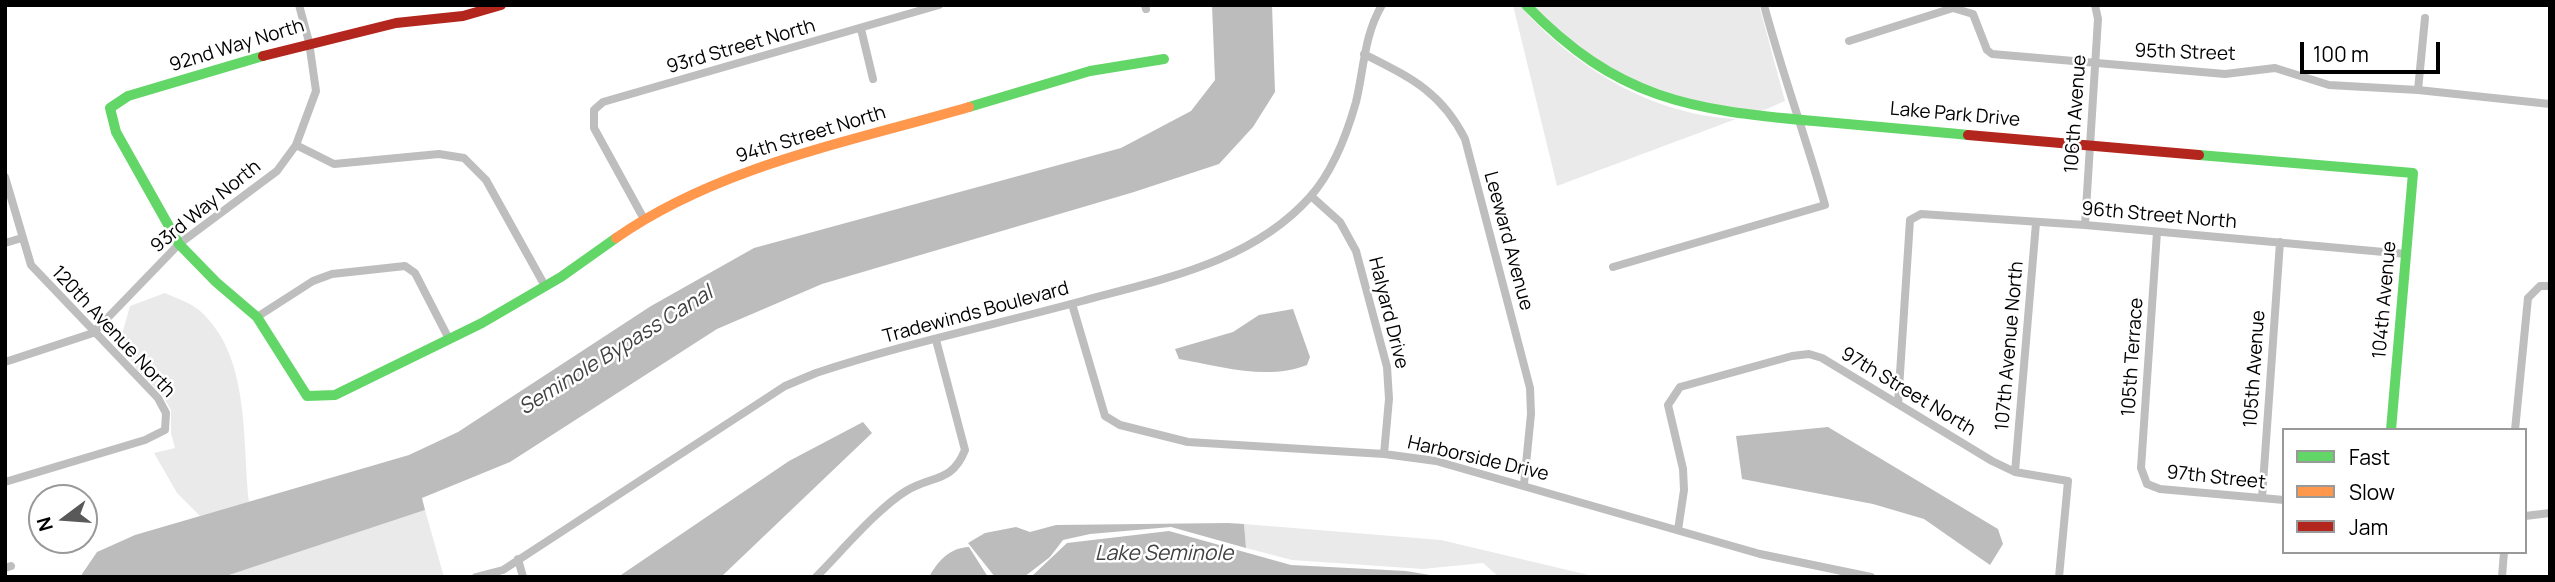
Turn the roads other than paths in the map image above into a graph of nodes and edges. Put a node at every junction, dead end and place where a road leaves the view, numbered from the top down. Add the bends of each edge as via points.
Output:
1 (299, 5) edge
2 (501, 5) edge
3 (939, 5) edge
4 (1382, 5) edge
5 (1526, 5) edge
6 (1764, 5) edge
7 (2095, 5) edge
8 (2425, 18) dead end
9 (861, 29) junction
10 (1849, 41) dead end
11 (310, 42) junction
12 (1364, 54) junction
13 (1164, 59) dead end
14 (2096, 65) junction
15 (873, 79) dead end
16 (2418, 90) junction
17 (2550, 104) edge
18 (1797, 118) junction
19 (2089, 144) junction
20 (296, 145) junction
21 (2413, 173) joint
22 (5, 177) edge
23 (1311, 196) junction
24 (643, 219) junction
25 (2036, 223) junction
26 (2085, 225) junction
27 (2157, 232) junction
28 (22, 238) junction
29 (2280, 242) junction
30 (5, 243) edge
31 (179, 244) junction
32 (2406, 254) junction
33 (1613, 267) dead end
34 (545, 286) junction
35 (2550, 286) edge
36 (1072, 304) junction
37 (257, 317) junction
38 (93, 333) junction
39 (449, 340) junction
40 (936, 340) junction
41 (5, 362) edge
42 (1898, 404) junction
43 (2391, 428) edge
44 (2515, 428) edge
45 (1384, 454) junction
46 (2015, 472) junction
47 (5, 482) edge
48 (1524, 484) junction
49 (2147, 484) joint
50 (2262, 498) junction
51 (2282, 500) edge
52 (2550, 513) edge
53 (2527, 516) edge
54 (1678, 530) junction
55 (2504, 554) edge
56 (518, 559) junction
57 (476, 577) edge
58 (523, 577) edge
59 (816, 577) edge
60 (1871, 577) edge
61 (2059, 577) edge
62 (2502, 577) edge

1 - 11 street, 93rd Way North
2 - 11 street, 92nd Way North via 463,16 396,23
3 - 9 street, 93rd Street North
4 - 12 street, Tradewinds Boulevard
5 - 18 street, Lake Park Drive via 1580,55 1653,95 1689,108
6 - 18 street
7 - 14 street, 106th Avenue
8 - 16 street
9 - 15 street
9 - 24 street, 93rd Street North via 603,102 594,110 594,128
10 - 14 street, 95th Street via 1952,8 1973,14 1992,54
11 - 20 street, 93rd Way North via 316,91
11 - 31 street, 92nd Way North via 128,96 110,108 117,132
12 - 23 street, Tradewinds Boulevard via 1356,102 1342,144
12 - 48 street, Leeward Avenue via 1424,85 1465,139 1530,388
13 - 24 street, 94th Street North via 1090,71 943,112 738,175
14 - 16 street, 95th Street via 2225,74 2275,68 2329,85
14 - 19 street, 106th Avenue
16 - 17 street, 95th Street
18 - 19 street, Lake Park Drive
18 - 33 street via 1825,205
19 - 21 street, Lake Park Drive
19 - 26 street, 106th Avenue
20 - 31 street, 93rd Way North via 277,171
20 - 34 street via 334,164 439,154 464,159 486,180
21 - 32 street, 104th Avenue
22 - 28 street, 120th Avenue North
23 - 36 street, Tradewinds Boulevard via 1265,235 1231,256
23 - 45 street, Halyard Drive via 1340,222 1356,251 1387,367 1390,399
24 - 34 street, 94th Street North
25 - 26 street, 96th Street North
25 - 42 street, 96th Street North via 1922,214 1910,220
25 - 46 street, 107th Avenue North
26 - 27 street, 96th Street North
27 - 29 street, 96th Street North
27 - 49 street, 105th Terrace via 2141,468
28 - 30 street
28 - 38 street, 120th Avenue North via 32,265
29 - 32 street, 96th Street North
29 - 50 street, 105th Avenue
31 - 37 street
31 - 38 street, 93rd Way North
32 - 43 street, 104th Avenue
34 - 39 street, 94th Street North
35 - 44 street via 2540,286 2528,298
36 - 40 street, Tradewinds Boulevard
36 - 45 street, Harborside Drive via 1105,416 1111,421 1188,442
37 - 39 street via 323,278 405,266 415,273
37 - 39 street, 94th Street North via 307,396 335,395
38 - 41 street, 93rd Way North
38 - 47 street, 120th Avenue North via 158,398 166,413 165,430
40 - 56 street, Tradewinds Boulevard via 838,365 785,386
40 - 59 street via 965,450 960,464 892,501
42 - 46 street, 97th Street North
42 - 54 street, 97th Street North via 1809,354 1680,387 1668,405 1683,469
45 - 48 street, Harborside Drive via 1436,461
46 - 61 street, 97th Street North via 2068,481
48 - 54 street, Harborside Drive
49 - 50 street, 97th Street
50 - 51 street, 97th Street
52 - 53 street
54 - 60 street, Harborside Drive via 1760,554
55 - 62 street
56 - 57 street, Tradewinds Boulevard via 503,570
56 - 58 street

